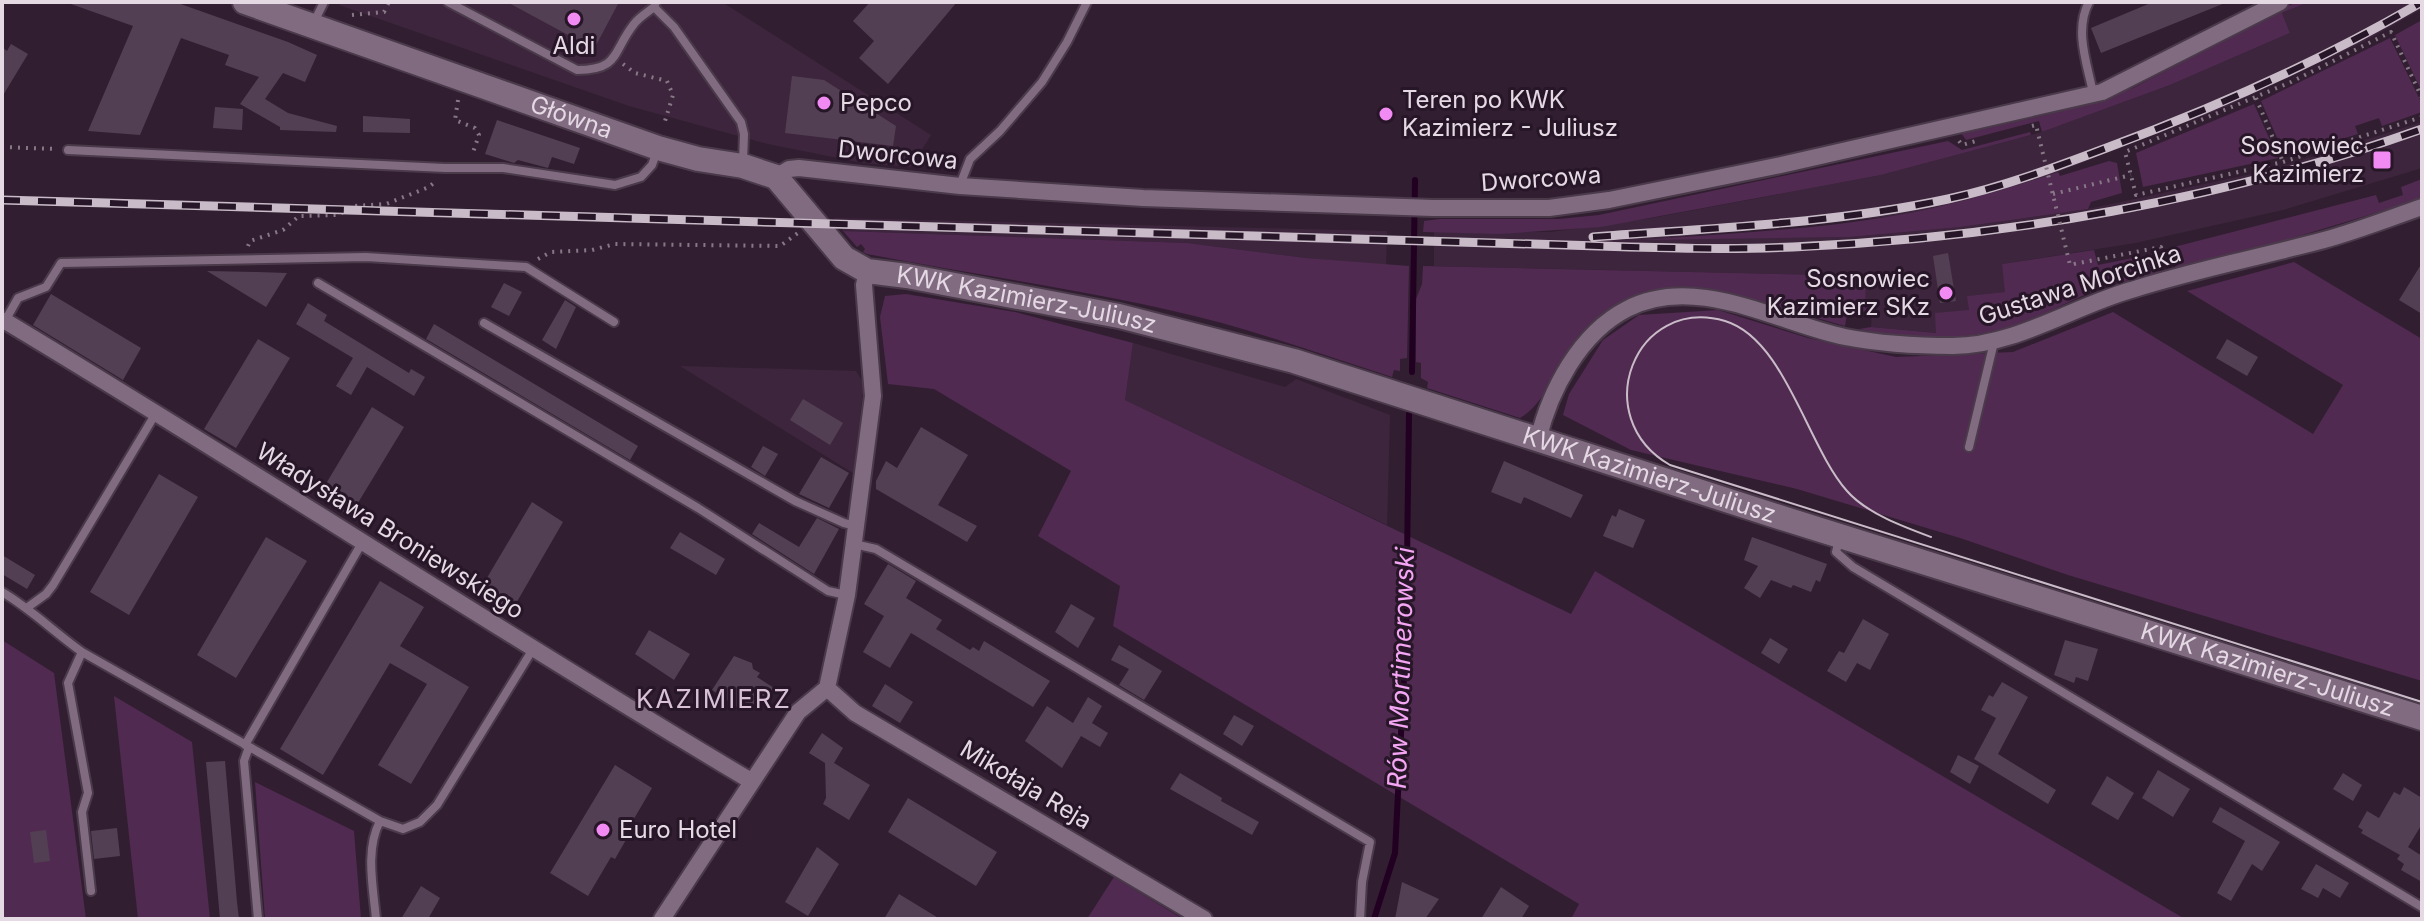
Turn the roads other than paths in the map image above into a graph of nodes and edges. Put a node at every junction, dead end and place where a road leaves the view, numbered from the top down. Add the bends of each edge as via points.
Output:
1 (245, 2) edge
2 (324, 2) edge
3 (448, 2) edge
4 (1087, 2) edge
5 (2089, 2) edge
6 (2280, 2) edge
7 (655, 4) edge
8 (313, 25) junction
9 (2093, 94) junction
10 (658, 148) junction
11 (68, 150) road end
12 (743, 166) junction
13 (776, 177) junction
14 (960, 186) junction
15 (2422, 207) edge
16 (867, 271) junction
17 (318, 283) dead end
18 (614, 322) dead end
19 (3, 323) edge
20 (484, 323) dead end
21 (1994, 342) junction
22 (156, 413) junction
23 (1538, 440) junction
24 (1969, 447) dead end
25 (856, 526) junction
26 (1840, 535) junction
27 (363, 541) junction
28 (854, 544) junction
29 (2, 592) edge
30 (847, 595) junction
31 (28, 607) junction
32 (533, 649) junction
33 (82, 652) junction
34 (827, 688) junction
35 (2422, 718) edge
36 (247, 746) junction
37 (751, 781) junction
38 (380, 821) junction
39 (91, 891) dead end
40 (2422, 907) edge
41 (258, 919) edge
42 (376, 919) edge
43 (662, 919) edge
44 (1204, 919) edge
45 (1360, 919) edge

1 - 8 street, Główna
2 - 8 lane
3 - 7 lane via 577,70 597,70 614,58 635,23
4 - 14 lane via 1042,82 970,159
5 - 9 lane via 2080,17
6 - 9 street, Dworcowa
7 - 12 lane via 741,122
8 - 10 street, Główna
9 - 14 street, Dworcowa via 1797,162 1549,208 1143,198
10 - 11 lane via 641,177 615,185 503,168
10 - 12 street, Główna
12 - 13 street, Główna
13 - 14 street, Dworcowa via 799,168
13 - 16 street via 844,258
15 - 21 street, Gustawa Morcinka via 2328,239 2129,290
16 - 23 street, KWK Kazimierz-Juliusz via 1119,316 1294,361
16 - 25 street via 873,396
17 - 30 lane via 828,591
18 - 19 lane via 526,267 366,257 61,263 46,287 18,298
19 - 22 street, Władysława Broniewskiego
20 - 25 lane via 795,501
21 - 23 street, Gustawa Morcinka via 1893,345 1841,336 1724,301 1654,300 1627,309 1576,352
21 - 24 lane
22 - 27 street, Władysława Broniewskiego
22 - 31 lane via 53,585
23 - 26 street, KWK Kazimierz-Juliusz
25 - 28 street
26 - 35 street, KWK Kazimierz-Juliusz
26 - 40 lane via 1836,552 1853,567
27 - 32 street, Władysława Broniewskiego
27 - 36 lane
28 - 30 street
28 - 45 lane via 876,549 1370,842
29 - 31 lane
30 - 34 street
31 - 33 lane
32 - 37 street, Władysława Broniewskiego
32 - 38 lane via 437,805 420,822 403,829
33 - 36 lane
33 - 39 lane via 68,683 88,793 82,812
34 - 37 street via 798,712
34 - 44 street, Mikołaja Reja via 855,713
36 - 38 lane
36 - 41 lane
37 - 43 street
38 - 42 lane via 371,848

